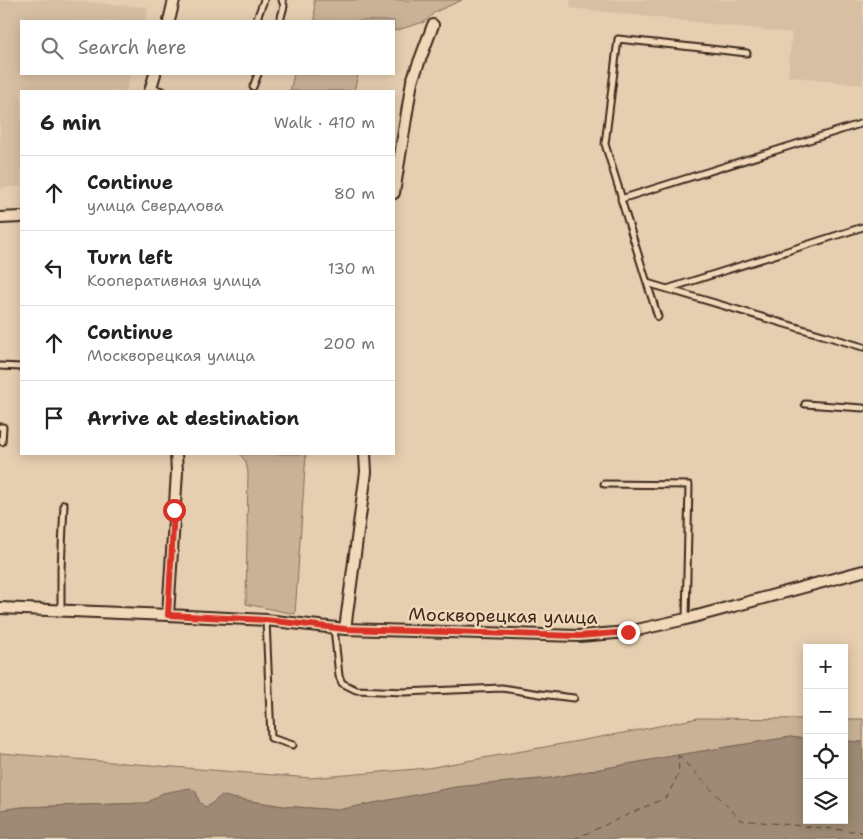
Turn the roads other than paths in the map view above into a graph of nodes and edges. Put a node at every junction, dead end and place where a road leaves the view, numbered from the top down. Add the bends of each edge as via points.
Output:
1 (174, 0) edge
2 (264, 0) edge
3 (282, 0) edge
4 (169, 20) edge
5 (256, 20) edge
6 (280, 20) edge
7 (433, 25) dead end
8 (747, 52) dead end
9 (155, 75) edge
10 (258, 75) edge
11 (253, 87) dead end
12 (150, 90) edge
13 (863, 123) edge
14 (395, 187) edge
15 (622, 199) junction
16 (20, 217) edge
17 (0, 218) edge
18 (863, 227) edge
19 (647, 283) junction
20 (666, 289) junction
21 (658, 317) dead end
22 (863, 347) edge
23 (0, 366) edge
24 (20, 367) edge
25 (805, 404) dead end
26 (863, 408) edge
27 (0, 427) edge
28 (2, 442) dead end
29 (176, 455) edge
30 (365, 455) edge
31 (604, 484) dead end
32 (64, 504) dead end
33 (863, 571) edge
34 (0, 608) edge
35 (61, 611) junction
36 (168, 615) junction
37 (686, 619) junction
38 (266, 620) junction
39 (339, 629) junction
40 (574, 698) dead end
41 (292, 745) dead end

1 - 4 street
2 - 5 lane
3 - 6 lane via 284,6
7 - 14 street via 412,81
8 - 15 lane via 618,39 605,144
9 - 12 street
10 - 11 lane
13 - 15 lane
15 - 19 lane
16 - 17 street
18 - 20 lane
19 - 20 lane
19 - 21 lane
20 - 22 lane
23 - 24 lane
25 - 26 lane
27 - 28 lane via 3,427
29 - 36 street
30 - 39 street via 366,472
31 - 37 lane via 689,485
32 - 35 lane
33 - 37 street, Москворецкая улица
34 - 35 street, Москворецкая улица
35 - 36 street, Москворецкая улица
36 - 38 street, Москворецкая улица
37 - 39 street, Москворецкая улица via 628,632 579,636
38 - 39 street, Москворецкая улица
38 - 41 lane via 271,738
39 - 40 lane via 339,676 342,683 356,690 404,692 502,688

